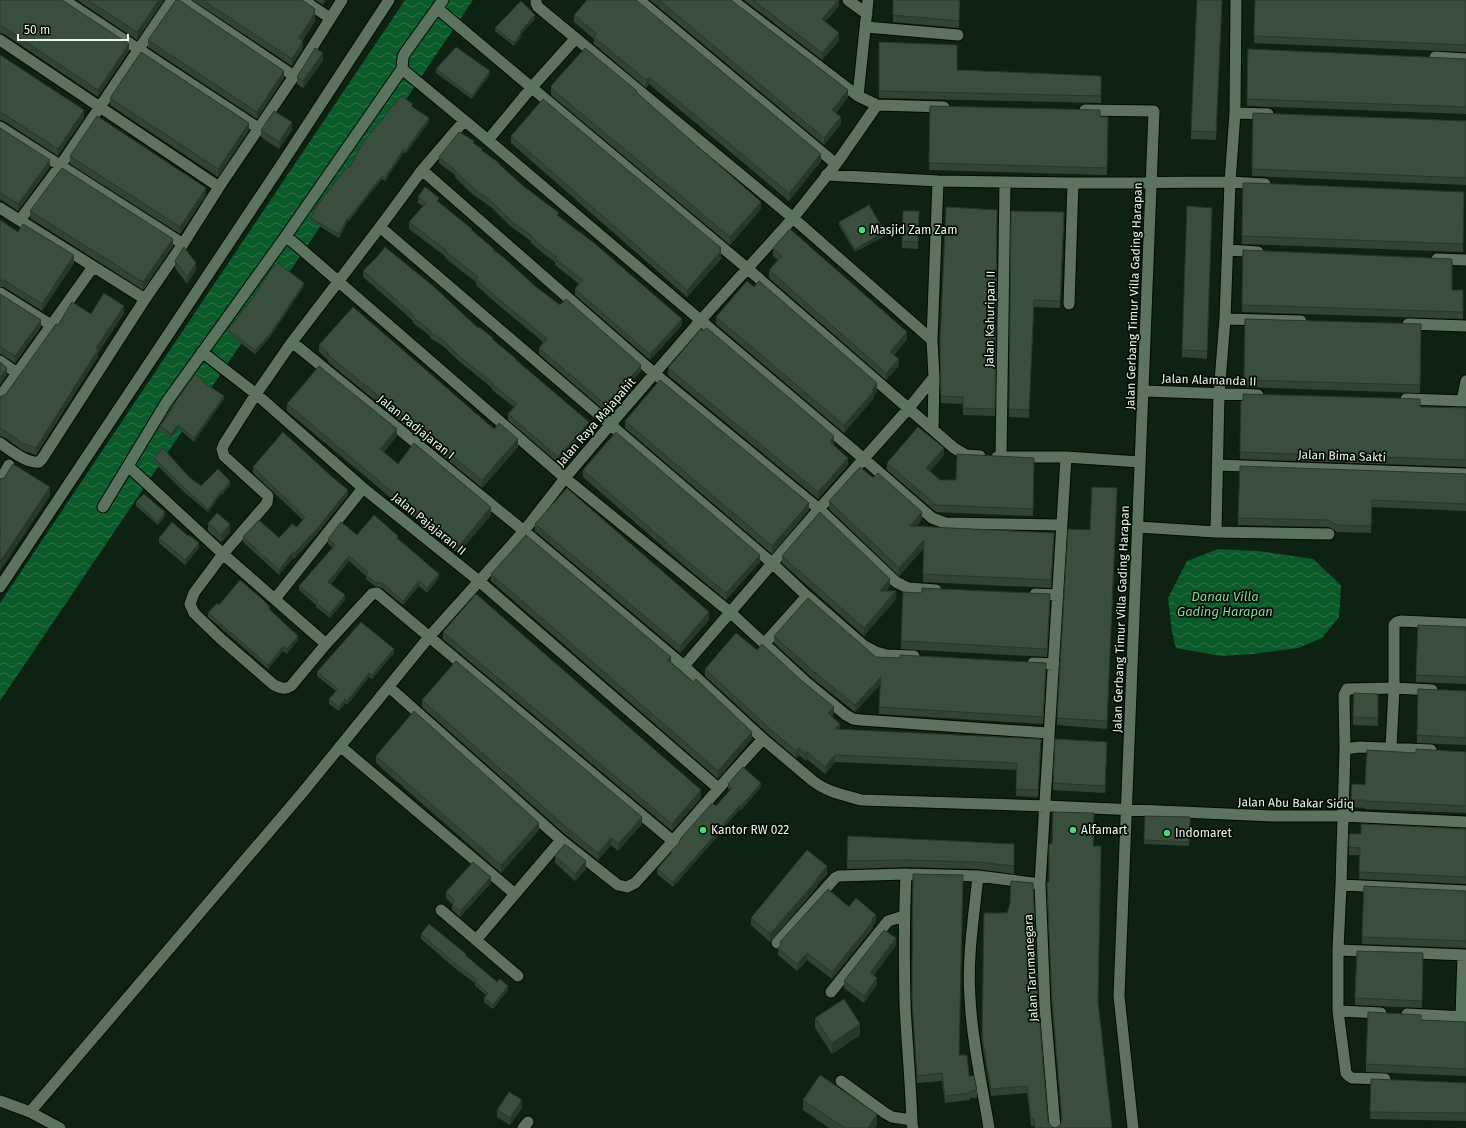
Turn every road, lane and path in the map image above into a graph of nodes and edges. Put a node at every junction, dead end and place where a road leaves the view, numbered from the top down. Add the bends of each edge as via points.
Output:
1 (64, 0) edge
2 (172, 0) edge
3 (182, 0) edge
4 (303, 0) edge
5 (342, 0) edge
6 (389, 0) edge
7 (536, 0) edge
8 (639, 0) edge
9 (732, 0) edge
10 (848, 0) edge
11 (868, 0) edge
12 (1236, 0) edge
13 (440, 4) edge
14 (867, 14) junction
15 (330, 18) junction
16 (866, 27) junction
17 (958, 35) dead end
18 (576, 38) junction
19 (0, 40) edge
20 (138, 49) junction
21 (1426, 57) edge
22 (1466, 59) edge
23 (402, 69) junction
24 (294, 76) junction
25 (532, 87) junction
26 (858, 96) junction
27 (877, 105) junction
28 (100, 106) junction
29 (953, 107) edge
30 (1077, 110) edge
31 (1235, 113) junction
32 (1283, 115) edge
33 (464, 120) junction
34 (0, 127) edge
35 (258, 128) junction
36 (488, 140) junction
37 (836, 164) junction
38 (60, 166) junction
39 (422, 170) junction
40 (826, 175) junction
41 (938, 181) junction
42 (1005, 182) junction
43 (1230, 182) junction
44 (1073, 183) junction
45 (1151, 183) junction
46 (1278, 184) edge
47 (219, 187) junction
48 (0, 208) edge
49 (793, 218) junction
50 (20, 220) junction
51 (380, 227) junction
52 (286, 236) junction
53 (183, 244) junction
54 (1229, 250) junction
55 (1268, 252) edge
56 (1426, 258) edge
57 (1466, 260) edge
58 (93, 267) junction
59 (748, 269) junction
60 (339, 282) junction
61 (0, 293) edge
62 (145, 299) junction
63 (1069, 304) dead end
64 (1225, 319) junction
65 (700, 321) junction
66 (1311, 321) edge
67 (1396, 324) edge
68 (51, 325) junction
69 (1466, 326) edge
70 (932, 340) junction
71 (292, 342) junction
72 (202, 352) junction
73 (0, 361) edge
74 (17, 372) junction
75 (655, 374) junction
76 (934, 377) junction
77 (1466, 381) edge
78 (1143, 391) junction
79 (256, 394) junction
80 (1219, 394) junction
81 (1266, 395) edge
82 (0, 397) edge
83 (1391, 399) edge
84 (1464, 401) edge
85 (909, 408) junction
86 (610, 425) junction
87 (933, 430) junction
88 (0, 443) edge
89 (1002, 457) junction
90 (1066, 457) junction
91 (864, 459) junction
92 (1140, 462) junction
93 (1218, 465) junction
94 (10, 466) edge
95 (128, 466) junction
96 (1466, 474) edge
97 (565, 478) junction
98 (0, 481) edge
99 (363, 488) junction
100 (103, 507) dead end
101 (819, 509) junction
102 (1062, 525) junction
103 (1138, 527) junction
104 (524, 531) junction
105 (1216, 532) junction
106 (1330, 534) dead end
107 (223, 554) junction
108 (773, 564) junction
109 (479, 581) junction
110 (1, 582) edge
111 (948, 590) edge
112 (1027, 594) edge
113 (1058, 595) junction
114 (807, 596) junction
115 (275, 599) junction
116 (731, 613) junction
117 (1466, 624) edge
118 (429, 637) junction
119 (765, 643) junction
120 (326, 644) junction
121 (927, 657) edge
122 (1022, 662) edge
123 (1054, 664) junction
124 (684, 666) junction
125 (389, 687) junction
126 (1394, 688) junction
127 (1444, 690) edge
128 (1048, 733) junction
129 (763, 739) junction
130 (340, 746) junction
131 (1345, 748) junction
132 (1391, 748) junction
133 (1444, 751) edge
134 (718, 788) junction
135 (1046, 806) junction
136 (1126, 810) junction
137 (1343, 816) junction
138 (1466, 822) edge
139 (561, 840) junction
140 (674, 842) junction
141 (906, 874) junction
142 (978, 876) junction
143 (1040, 884) junction
144 (1341, 885) junction
145 (1466, 891) edge
146 (515, 894) junction
147 (441, 910) dead end
148 (904, 916) junction
149 (476, 940) junction
150 (777, 943) dead end
151 (1338, 950) junction
152 (1464, 955) edge
153 (518, 976) dead end
154 (831, 992) dead end
155 (1338, 1011) junction
156 (1463, 1017) edge
157 (1398, 1080) edge
158 (841, 1081) dead end
159 (0, 1101) edge
160 (30, 1112) junction
161 (913, 1124) edge
162 (60, 1128) edge
163 (989, 1128) edge
164 (1055, 1128) edge
165 (1133, 1128) edge

1 - 20 street
2 - 20 street
3 - 24 street
4 - 15 street
5 - 15 street
6 - 110 street
7 - 18 street via 538,7
8 - 37 street
9 - 26 street
10 - 14 street
11 - 14 street
12 - 31 street via 1240,50
13 - 23 street via 405,53
13 - 25 street
14 - 16 street
15 - 24 street
16 - 17 street
16 - 26 street
18 - 25 street
18 - 49 street
19 - 28 street
20 - 28 street
20 - 35 street
21 - 22 street
23 - 33 street
23 - 52 street
24 - 35 street
25 - 36 street
25 - 59 street
26 - 27 street
27 - 29 street
27 - 37 street, Jalan Raya Majapahit
28 - 38 street
28 - 47 street
30 - 45 street, Jalan Gerbang Timur Villa Gading Harapan via 1154,111
31 - 32 street
31 - 43 street
33 - 36 street
33 - 39 street
34 - 38 street
35 - 47 street
36 - 65 street
37 - 40 street, Jalan Raya Majapahit
38 - 50 street
38 - 53 street
39 - 51 street
39 - 75 street
40 - 41 street
40 - 49 street, Jalan Raya Majapahit
41 - 42 street
41 - 70 street
42 - 44 street
42 - 89 street, Jalan Kahuripan II
43 - 45 street
43 - 46 street
43 - 54 street
44 - 45 street
44 - 63 street
45 - 78 street, Jalan Gerbang Timur Villa Gading Harapan
47 - 53 street
48 - 50 street
49 - 59 street, Jalan Raya Majapahit
49 - 70 street
50 - 58 street
51 - 60 street
51 - 86 street
52 - 60 street
52 - 72 street
53 - 62 street
54 - 55 street
54 - 64 street
56 - 57 street
58 - 62 street
58 - 68 street
59 - 65 street, Jalan Raya Majapahit
59 - 85 street
60 - 71 street
60 - 97 street
61 - 68 street
62 - 88 street via 39,462 16,455
64 - 66 street
64 - 80 street
65 - 75 street, Jalan Raya Majapahit
65 - 91 street
67 - 69 street
68 - 74 street
70 - 76 street
71 - 79 street
71 - 104 street, Jalan Padjajaran I
72 - 79 street, Jalan Pajajaran II
72 - 95 street via 166,403
73 - 74 street
74 - 82 street
75 - 86 street, Jalan Raya Majapahit
75 - 101 street
76 - 85 street
76 - 87 street
77 - 84 street
78 - 80 street, Jalan Alamanda II
78 - 92 street, Jalan Gerbang Timur Villa Gading Harapan
79 - 99 street, Jalan Pajajaran II
79 - 107 street via 222,450 224,456 268,496 268,503
80 - 81 street, Jalan Alamanda II
80 - 93 street
83 - 84 street
85 - 87 street
85 - 91 street
86 - 97 street, Jalan Raya Majapahit
86 - 108 street
87 - 89 street via 966,455
89 - 90 street
90 - 92 street
90 - 102 street, Jalan Tarumanegara
91 - 101 street
91 - 102 street via 923,512 945,523
92 - 103 street, Jalan Gerbang Timur Villa Gading Harapan
93 - 96 street, Jalan Bima Sakti
93 - 105 street
94 - 98 street
95 - 100 street
95 - 107 street
97 - 104 street, Jalan Raya Majapahit
97 - 116 street
99 - 109 street, Jalan Pajajaran II
99 - 115 street
101 - 108 street
101 - 111 street via 896,582 908,588
102 - 113 street, Jalan Tarumanegara
103 - 105 street
103 - 136 street, Jalan Gerbang Timur Villa Gading Harapan
104 - 109 street, Jalan Raya Majapahit
104 - 124 street, Jalan Padjajaran I
105 - 106 street
107 - 115 street
107 - 120 street via 194,593 190,604 194,613 221,639 274,685 283,689 291,686
108 - 114 street
108 - 116 street
109 - 118 street, Jalan Raya Majapahit
109 - 134 street, Jalan Pajajaran II
112 - 113 street
113 - 123 street, Jalan Tarumanegara
114 - 119 street
114 - 121 street via 864,645 876,652
115 - 120 street
116 - 119 street
116 - 124 street
117 - 126 street via 1397,622 1394,625
118 - 120 street via 377,593 372,594
118 - 125 street, Jalan Raya Majapahit
118 - 140 street
119 - 128 street via 806,683 853,719
122 - 123 street
123 - 128 street, Jalan Tarumanegara
124 - 129 street, Jalan Padjajaran I
125 - 130 street, Jalan Raya Majapahit
125 - 139 street
126 - 127 street
126 - 131 street via 1347,689 1344,695
126 - 132 street
128 - 135 street, Jalan Tarumanegara
129 - 134 street
129 - 135 street, Jalan Abu Bakar Sidiq via 819,786 861,800
130 - 146 street
130 - 160 street, Jalan Raya Majapahit
131 - 132 street
131 - 137 street
132 - 133 street
134 - 140 street
135 - 136 street, Jalan Abu Bakar Sidiq
135 - 143 street, Jalan Tarumanegara
136 - 137 street, Jalan Abu Bakar Sidiq
136 - 165 street, Jalan Gerbang Timur Villa Gading Harapan via 1119,996
137 - 138 street, Jalan Abu Bakar Sidiq
137 - 144 street
139 - 140 street via 618,885 627,887 635,883
139 - 146 street
141 - 142 street
141 - 148 street
141 - 150 street via 844,875 835,878
142 - 143 street
142 - 163 street via 970,967 970,998
143 - 164 street, Jalan Tarumanegara via 1045,1007
144 - 145 street
144 - 151 street
146 - 149 street
147 - 149 street
148 - 154 street via 888,921
148 - 161 street via 905,1006
149 - 153 street
151 - 152 street
151 - 155 street
152 - 156 street
155 - 156 street
155 - 157 street via 1346,1073 1352,1078
158 - 161 street via 885,1113
159 - 160 street
160 - 162 street

